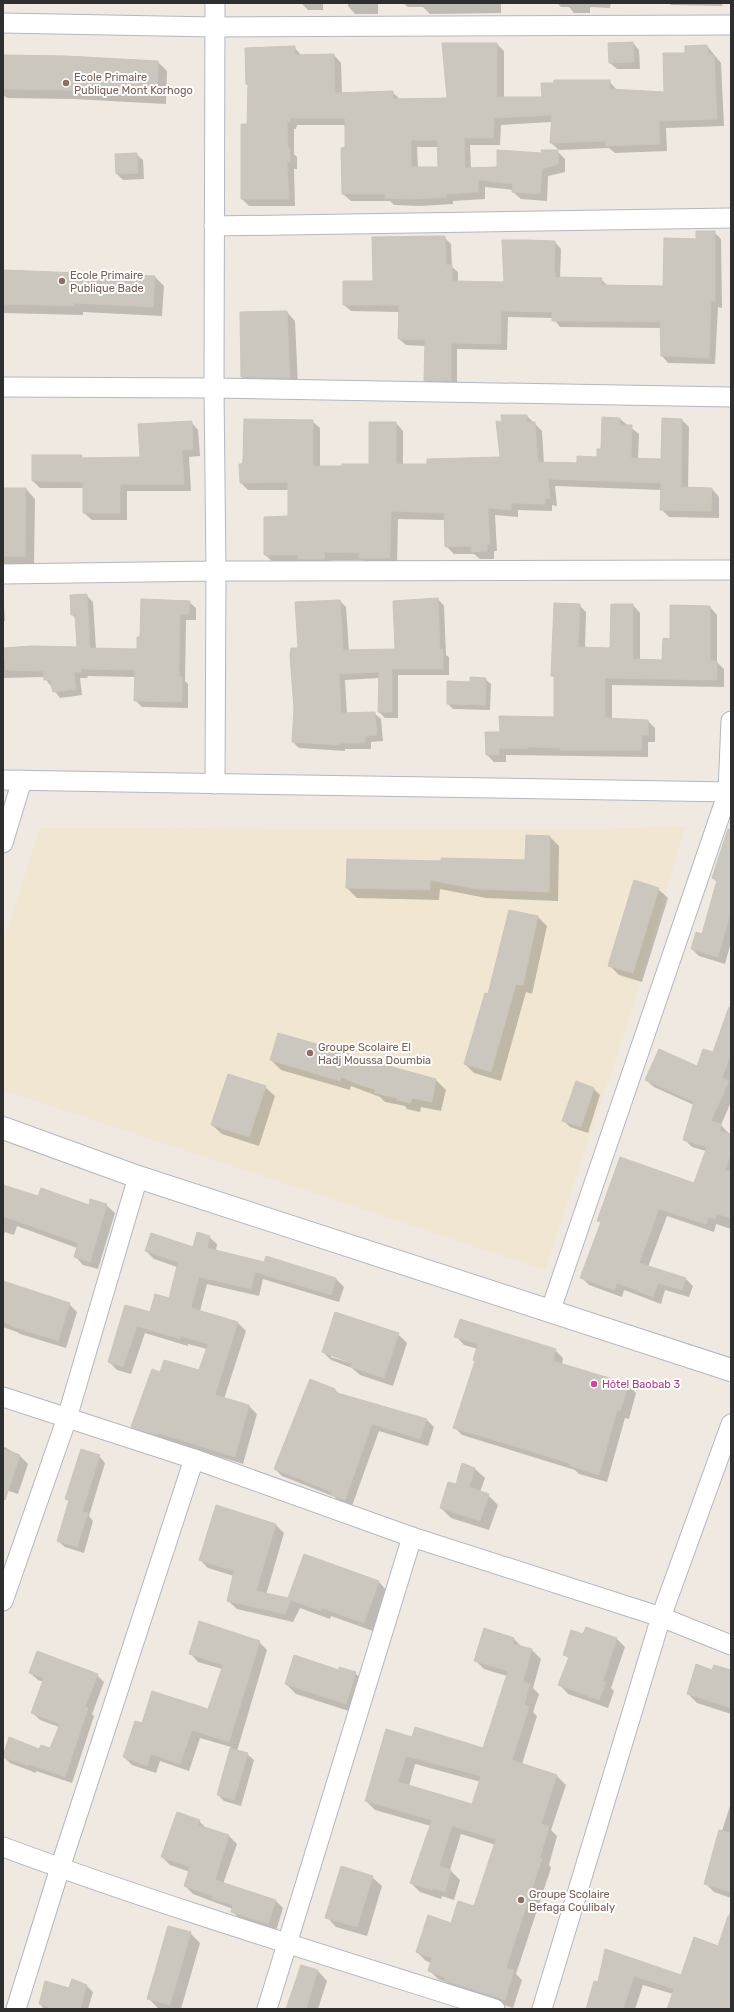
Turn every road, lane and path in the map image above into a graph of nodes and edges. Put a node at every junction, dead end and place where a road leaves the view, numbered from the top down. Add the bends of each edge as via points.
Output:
1 (215, 3) edge
2 (3, 23) edge
3 (731, 25) edge
4 (214, 27) junction
5 (731, 218) edge
6 (214, 226) junction
7 (3, 387) edge
8 (214, 388) junction
9 (731, 397) edge
10 (731, 570) edge
11 (216, 571) junction
12 (3, 574) edge
13 (731, 721) edge
14 (3, 780) edge
15 (22, 780) junction
16 (215, 784) junction
17 (729, 792) edge
18 (3, 843) edge
19 (3, 1128) edge
20 (138, 1177) junction
21 (550, 1312) junction
22 (731, 1370) edge
23 (3, 1397) edge
24 (67, 1418) junction
25 (731, 1424) edge
26 (194, 1459) junction
27 (412, 1537) junction
28 (3, 1601) edge
29 (661, 1617) junction
30 (731, 1645) edge
31 (3, 1847) edge
32 (60, 1868) junction
33 (288, 1943) junction
34 (16, 2009) edge
35 (267, 2009) edge
36 (495, 2009) edge
37 (542, 2009) edge

1 - 4 street
2 - 4 street
3 - 4 street
4 - 6 street
5 - 6 street
6 - 8 street
7 - 8 street
8 - 9 street
8 - 11 street
10 - 11 street
11 - 12 street
11 - 16 street
13 - 17 street
14 - 15 street
15 - 16 street
15 - 18 street
16 - 17 street
17 - 21 street
19 - 20 street
20 - 21 street
20 - 24 street
21 - 22 street
23 - 24 street
24 - 26 street
24 - 28 street
25 - 29 street
26 - 27 street
26 - 32 street
27 - 29 street
27 - 33 street
29 - 30 street
29 - 37 street
31 - 32 street
32 - 33 street
32 - 34 street
33 - 35 street
33 - 36 street

